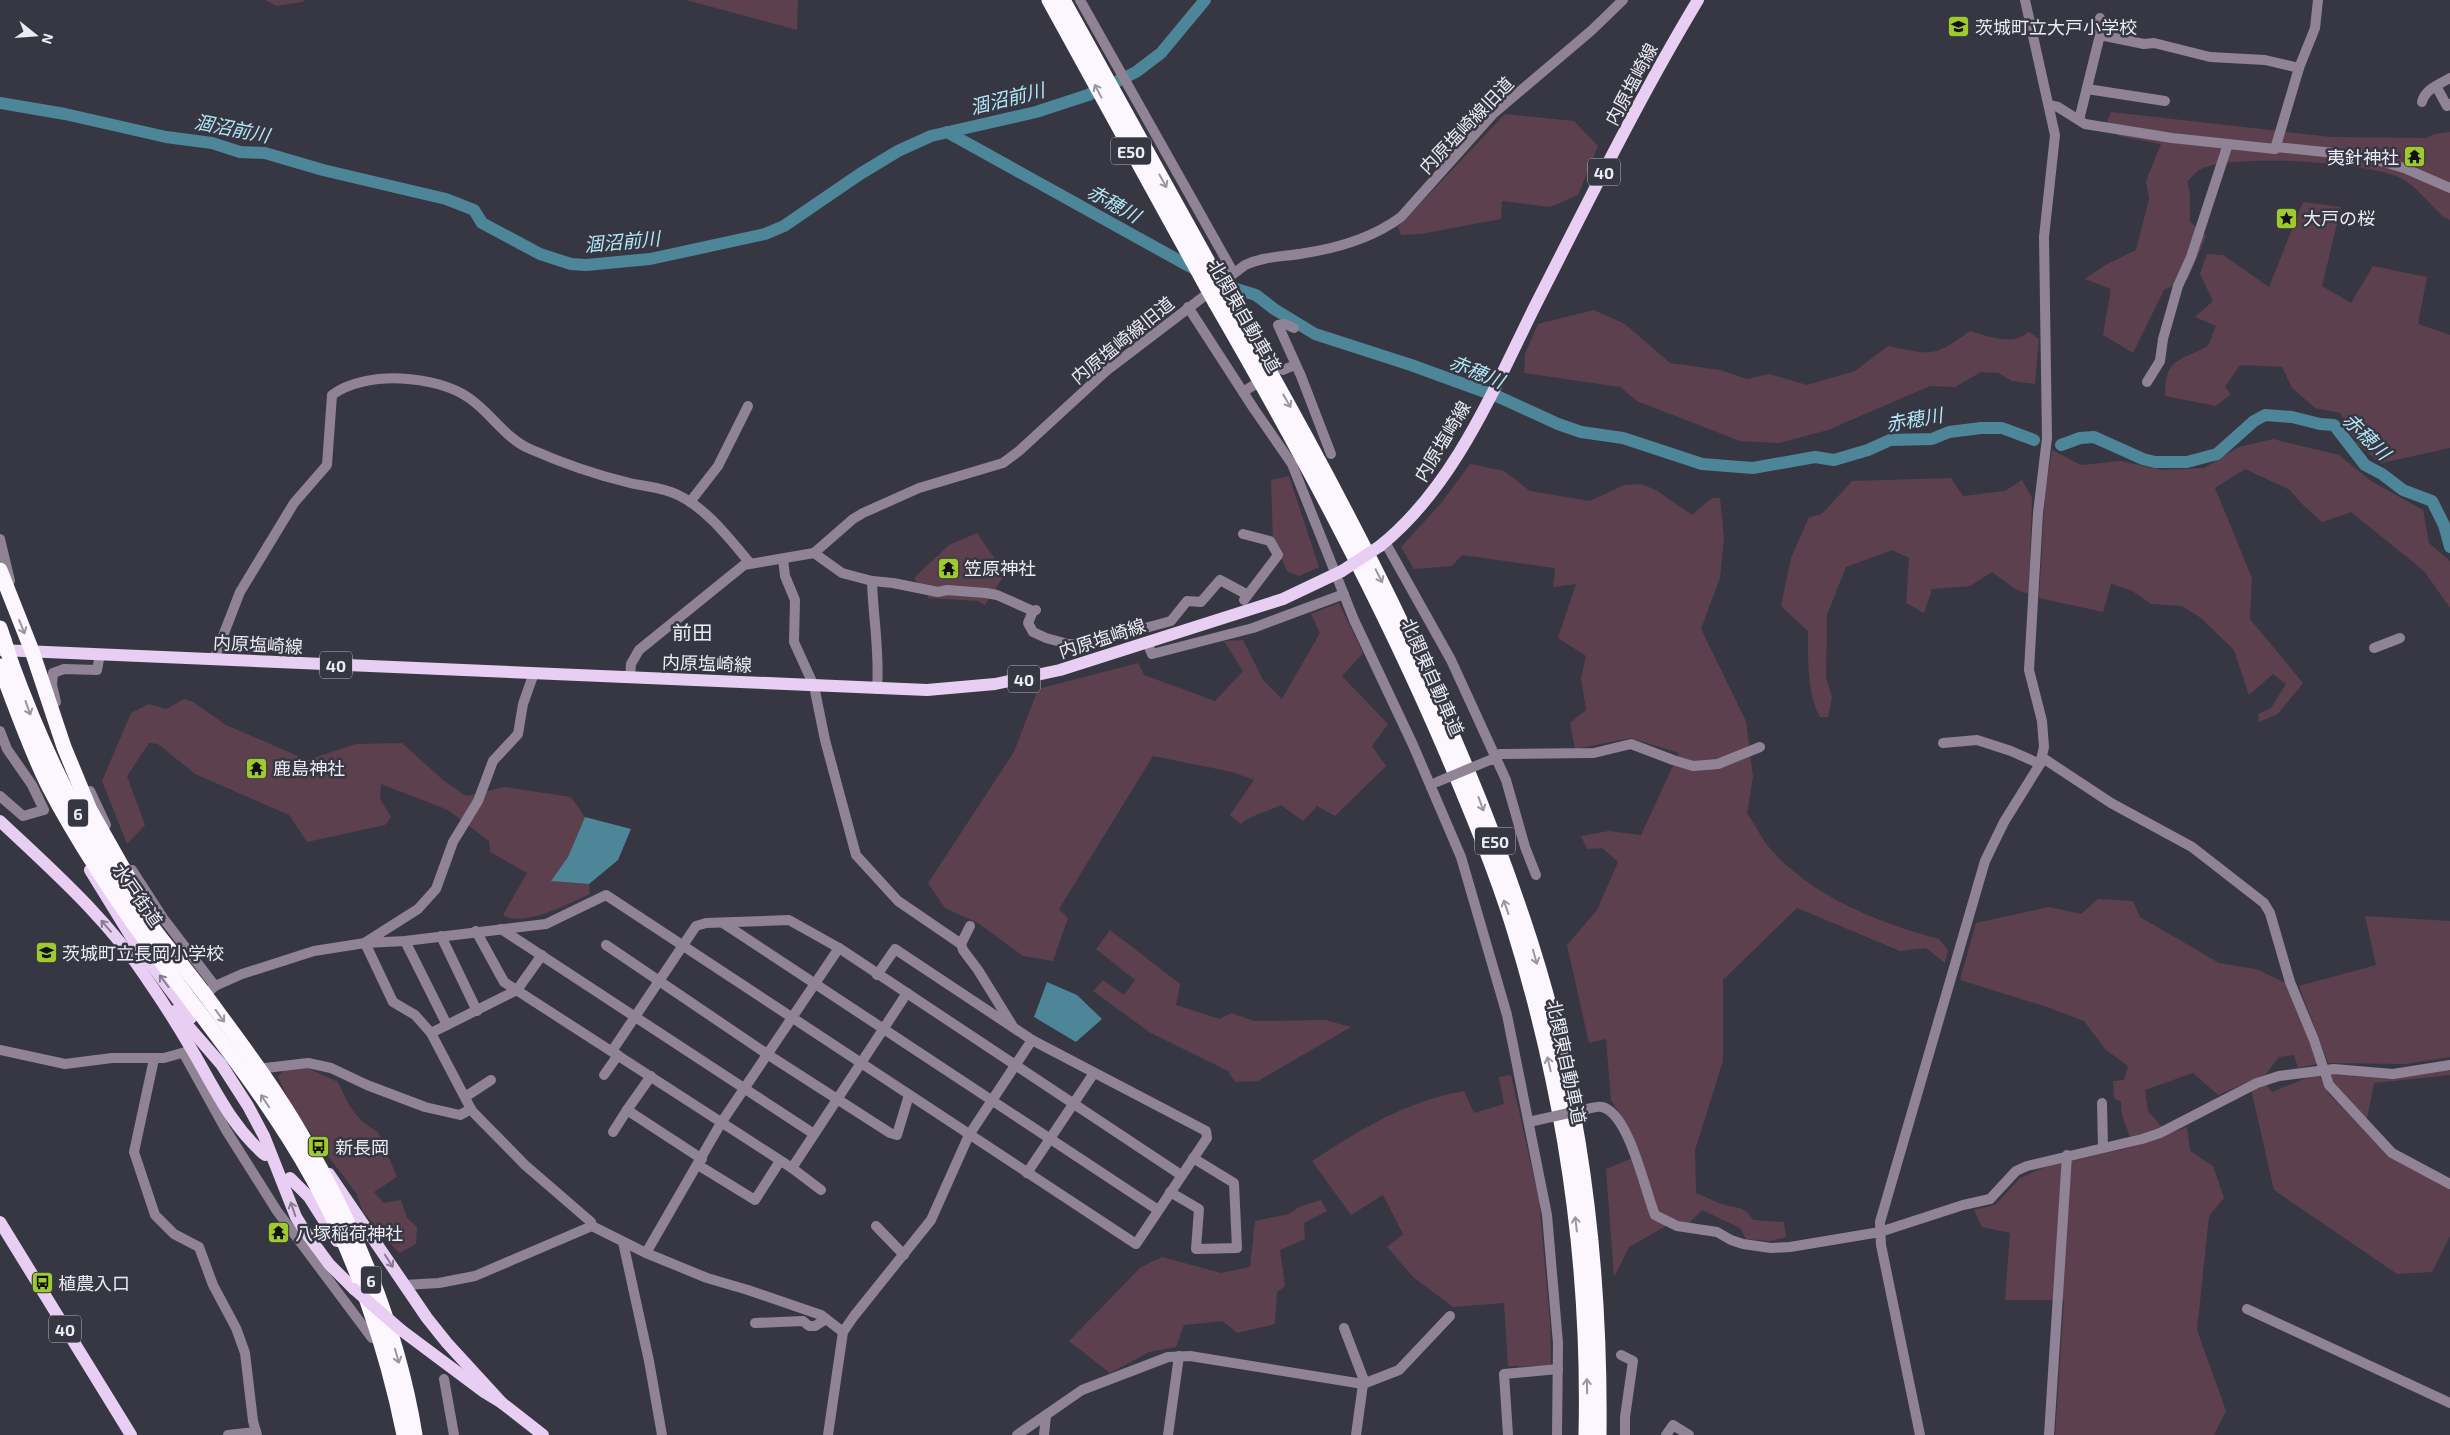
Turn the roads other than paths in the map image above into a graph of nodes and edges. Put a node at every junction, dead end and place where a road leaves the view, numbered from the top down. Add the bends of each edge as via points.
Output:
1 (1049, 0) edge
2 (1063, 0) edge
3 (1080, 0) edge
4 (1623, 0) edge
5 (1698, 0) edge
6 (2025, 0) edge
7 (2318, 0) edge
8 (2100, 18) dead end
9 (2100, 35) junction
10 (2299, 68) junction
11 (2450, 78) edge
12 (2436, 86) junction
13 (2087, 88) junction
14 (2165, 101) dead end
15 (2422, 102) dead end
16 (2049, 105) junction
17 (2449, 107) edge
18 (1103, 113) dead end
19 (2079, 120) junction
20 (2228, 144) junction
21 (2276, 147) junction
22 (2450, 188) edge
23 (1200, 213) junction
24 (1168, 230) junction
25 (1179, 250) dead end
26 (1233, 272) junction
27 (1221, 300) junction
28 (1188, 308) junction
29 (1294, 328) dead end
30 (1296, 365) junction
31 (1283, 370) dead end
32 (2147, 382) dead end
33 (1254, 385) dead end
34 (1243, 392) junction
35 (748, 406) dead end
36 (1331, 454) dead end
37 (690, 502) junction
38 (1243, 534) dead end
39 (0, 539) edge
40 (1382, 544) junction
41 (814, 553) junction
42 (783, 558) junction
43 (749, 562) junction
44 (0, 570) edge
45 (1339, 573) junction
46 (872, 581) junction
47 (1344, 594) junction
48 (11, 600) junction
49 (2400, 638) dead end
50 (1, 639) edge
51 (1147, 642) junction
52 (2374, 648) dead end
53 (32, 651) junction
54 (100, 654) junction
55 (214, 659) junction
56 (6, 664) edge
57 (534, 673) junction
58 (630, 678) junction
59 (814, 686) junction
60 (877, 689) junction
61 (0, 731) edge
62 (1943, 743) dead end
63 (1760, 747) dead end
64 (1493, 758) junction
65 (2041, 761) junction
66 (1434, 784) junction
67 (49, 786) junction
68 (0, 796) edge
69 (0, 821) edge
70 (1536, 875) dead end
71 (723, 922) junction
72 (970, 926) dead end
73 (501, 929) junction
74 (476, 931) junction
75 (441, 936) junction
76 (405, 941) junction
77 (365, 943) junction
78 (961, 944) junction
79 (606, 945) dead end
80 (682, 946) junction
81 (839, 948) junction
82 (168, 951) junction
83 (542, 955) junction
84 (877, 975) junction
85 (147, 978) junction
86 (659, 981) junction
87 (815, 984) junction
88 (517, 990) junction
89 (210, 991) junction
90 (907, 994) junction
91 (477, 1011) junction
92 (636, 1016) junction
93 (791, 1018) junction
94 (447, 1025) junction
95 (1012, 1026) junction
96 (884, 1028) junction
97 (431, 1033) junction
98 (1032, 1040) junction
99 (0, 1050) edge
100 (188, 1052) junction
101 (615, 1053) junction
102 (767, 1054) junction
103 (154, 1059) junction
104 (860, 1063) junction
105 (221, 1064) junction
106 (1016, 1065) junction
107 (2450, 1065) edge
108 (257, 1069) junction
109 (2322, 1069) junction
110 (1094, 1073) junction
111 (604, 1076) dead end
112 (651, 1076) junction
113 (491, 1080) dead end
114 (744, 1088) junction
115 (909, 1095) junction
116 (465, 1097) junction
117 (838, 1098) junction
118 (993, 1101) junction
119 (1073, 1103) junction
120 (2102, 1104) dead end
121 (471, 1109) junction
122 (627, 1110) junction
123 (1531, 1121) junction
124 (721, 1124) junction
125 (613, 1132) dead end
126 (814, 1134) junction
127 (969, 1135) junction
128 (296, 1138) junction
129 (1050, 1139) junction
130 (2103, 1146) junction
131 (264, 1155) dead end
132 (2067, 1155) junction
133 (1193, 1158) junction
134 (780, 1161) junction
135 (700, 1162) junction
136 (792, 1168) junction
137 (1027, 1173) junction
138 (1181, 1175) junction
139 (290, 1178) dead end
140 (2450, 1184) edge
141 (821, 1190) dead end
142 (1170, 1192) junction
143 (1158, 1210) junction
144 (0, 1222) edge
145 (592, 1226) junction
146 (876, 1226) dead end
147 (1880, 1232) junction
148 (623, 1242) junction
149 (646, 1253) junction
150 (904, 1255) junction
151 (354, 1271) junction
152 (404, 1285) junction
153 (2247, 1309) dead end
154 (1450, 1316) dead end
155 (826, 1319) junction
156 (755, 1323) dead end
157 (1344, 1328) dead end
158 (843, 1332) junction
159 (380, 1340) junction
160 (1621, 1355) dead end
161 (1179, 1356) junction
162 (1558, 1369) junction
163 (444, 1379) dead end
164 (1364, 1383) junction
165 (502, 1403) junction
166 (2450, 1403) edge
167 (1046, 1415) junction
168 (257, 1433) edge
169 (131, 1435) edge
170 (228, 1435) edge
171 (404, 1435) edge
172 (415, 1435) edge
173 (454, 1435) edge
174 (543, 1435) edge
175 (662, 1435) edge
176 (828, 1435) edge
177 (1017, 1435) edge
178 (1044, 1435) edge
179 (1168, 1435) edge
180 (1356, 1435) edge
181 (1508, 1435) edge
182 (1557, 1435) edge
183 (1586, 1435) edge
184 (1599, 1435) edge
185 (1625, 1435) edge
186 (1666, 1435) edge
187 (1689, 1435) edge
188 (1920, 1435) edge
189 (2049, 1435) edge

27 -> 1 highway, 北関東自動車道 / E50, bridge
2 -> 27 highway, 北関東自動車道 / E50, bridge
3 - 23 street
4 - 26 street, 内原塩崎線旧道 via 1493,114 1402,217 1362,238 1306,253 1252,261
5 - 40 main road, 内原塩崎線 / 40 via 1457,457 1426,501
6 - 16 street
7 - 10 street via 2315,28
8 - 9 street
9 - 10 street via 2154,43 2210,58 2264,60
9 - 13 street
10 - 21 street
11 - 12 street
12 - 15 street via 2423,96
12 - 17 street
13 - 14 street
13 - 19 street
16 - 19 street via 2058,106
16 - 65 street via 2055,135 2044,237 2047,438 2038,513 2030,670 2044,735
18 - 24 street
19 - 20 street via 2085,124
20 - 21 street
20 - 32 street via 2191,257 2178,286 2160,361
21 - 22 street via 2370,158 2404,168
23 - 24 street
23 - 26 street
24 - 25 street
26 - 28 street, 内原塩崎線旧道
183 -> 27 highway, 北関東自動車道 / E50 via 1585,1324 1570,1171 1546,1048 1512,924 1461,787 1385,616
27 -> 184 highway, 北関東自動車道 / E50 via 1298,421 1397,612 1474,782 1524,920 1558,1045 1582,1169 1597,1322
28 - 34 street
28 - 41 street, 内原塩崎線旧道 via 1084,390 1003,463 919,488 864,513
29 - 30 street via 1278,325
30 - 31 street
30 - 36 street
33 - 34 street
34 - 45 street via 1292,464
35 - 37 street via 718,466
37 - 43 street
37 - 55 street via 662,488 632,484 579,469 529,449 518,443 470,399 448,386 387,379 354,384 332,394 327,465 289,511 240,592
38 - 46 street via 1270,541 1278,555 1245,597 1220,580 1201,602 1187,601 1171,621 1086,644 1060,642 1033,632 1028,623 1034,610 991,594 938,592
39 - 48 street via 9,573
40 - 45 main road, 内原塩崎線 / 40, bridge
40 - 64 street via 1451,660
41 - 42 street
41 - 46 street via 842,573
42 - 43 street
42 - 59 street via 785,576 795,600 794,642
43 - 58 street via 639,650 631,664
44 - 48 highway
45 - 47 street
45 - 51 main road, 内原塩崎線 / 40 via 1284,600
46 - 60 street via 873,620 879,656
47 - 51 street via 1152,654
47 - 66 street via 1361,637
48 -> 53 highway
49 - 52 street
50 - 53 main road, 40
50 - 56 highway, 6, bridge
51 - 60 main road, 内原塩崎線 / 40 via 1060,670 995,684 927,690
53 - 54 main road, 内原塩崎線 / 40
53 - 82 highway via 64,747 90,810
54 - 55 main road, 内原塩崎線 / 40
54 - 89 street via 97,670 64,669 52,673 52,685 68,739 93,799 126,861
55 - 57 main road, 内原塩崎線 / 40
56 - 67 highway, 6 via 28,742
56 -> 82 highway, 6 via 62,784 112,872
57 - 58 main road, 内原塩崎線 / 40
57 - 77 street via 523,704 518,734 493,761 478,801 454,842 436,889 418,909
58 - 59 main road, 内原塩崎線 / 40
59 - 60 main road, 内原塩崎線 / 40
59 - 78 street via 856,855 898,901
61 - 68 street via 7,749 32,785 44,810 23,816
62 - 65 street via 1977,740
63 - 64 street via 1718,764 1693,766 1631,744 1594,753 1500,754
64 - 66 street, bridge
64 - 70 street via 1506,780
65 - 109 street via 2192,847 2264,903
65 - 147 street via 2004,822 1986,861 1886,1198
66 - 123 street via 1481,920
105 -> 67 main road via 211,1044 135,943 110,904 77,847
128 -> 67 highway, 水戸街道 / 6 via 114,894
85 -> 69 main road via 88,906
71 - 80 street via 696,926
71 - 81 street via 789,920
71 - 87 street
72 - 78 street
73 - 74 street
73 - 80 street via 546,924 606,895
73 - 83 street
74 - 75 street
74 - 88 street via 504,982
75 - 76 street
75 - 91 street
76 - 77 street
76 - 94 street
77 - 89 street via 314,951 280,961 242,974
77 - 97 street via 393,1002 415,1014
78 - 95 street
79 - 86 street
80 - 86 street
80 - 93 street
81 - 84 street
81 - 87 street
82 - 89 highway, 6
83 - 88 street
83 - 92 street
84 - 90 street
84 - 95 street via 895,949
85 - 100 main road
85 - 105 main road
86 - 92 street
86 - 102 street
87 - 93 street
87 - 96 street
88 - 91 street
88 - 101 street
89 -> 108 highway, 6
90 - 96 street
90 - 106 street
91 - 94 street
92 - 101 street
92 - 114 street
93 - 102 street
93 - 104 street
94 - 97 street
95 - 98 street
96 - 104 street
96 - 118 street
97 - 116 street
98 - 106 street
98 - 110 street
99 - 103 street via 65,1064 112,1058
100 - 103 street
100 - 131 main road via 239,1130
100 - 159 street via 226,1130 277,1211 372,1338
101 - 111 street
101 - 112 street
102 - 114 street
102 - 117 street
103 - 168 street via 134,1152 155,1215 174,1234 200,1247 214,1285 236,1328 247,1362
104 - 115 street
104 - 117 street
165 -> 105 main road, bridge via 401,1330 330,1264 296,1218 264,1136
106 - 118 street
106 - 119 street
107 - 109 street via 2393,1074
108 - 121 street via 308,1064 331,1068 425,1107 460,1115
108 - 128 highway, 6
109 - 130 street via 2257,1083 2160,1133
109 - 140 street via 2334,1091 2392,1153
110 - 119 street
110 - 133 street via 1206,1131 1207,1138
112 - 122 street
112 - 124 street
113 - 116 street
114 - 124 street
114 - 126 street
115 - 117 street via 897,1135
115 - 127 street
116 - 121 street
117 - 126 street
118 - 127 street
118 - 129 street
119 - 129 street
119 - 138 street
120 - 130 street
121 - 145 street via 525,1165 592,1222
122 - 125 street
122 - 135 street
123 - 147 street, bridge via 1601,1106 1610,1111 1622,1124 1655,1215 1677,1226 1717,1232 1732,1240 1771,1248
123 - 162 street via 1547,1216
124 - 134 street
124 - 135 street
126 - 136 street
127 - 137 street
127 - 150 street via 931,1220
128 - 151 highway, 6
128 -> 152 main road
128 -> 172 highway, 6 via 336,1200 367,1268 396,1352
129 - 137 street
129 - 143 street
130 - 132 street
132 - 147 street via 2016,1171 1990,1199
132 - 189 street
133 - 138 street
133 - 142 street via 1234,1183 1237,1248 1196,1249 1199,1209
134 - 135 street via 755,1200
134 - 136 street
135 - 149 street
136 - 141 street
137 - 143 street via 1136,1244
138 - 142 street
139 - 151 main road via 318,1209
142 - 143 street
144 - 169 main road, 40
145 - 148 street
145 - 152 street via 475,1276 440,1283
146 - 150 street
147 - 188 street
148 - 149 street
148 - 175 street
149 - 155 street
150 - 158 street
151 - 159 highway, 6
152 - 165 main road via 447,1343
153 - 166 street
154 - 164 street via 1399,1370
155 - 156 street via 815,1326 802,1321
155 - 158 street
157 - 164 street
158 - 176 street
159 - 171 highway, 6
160 - 185 street via 1633,1361
161 - 164 street
161 - 167 street via 1161,1359 1082,1390
161 - 179 street
162 - 181 street via 1504,1374
162 - 182 street
163 - 173 street
164 - 180 street
165 - 174 main road
167 - 177 street
167 - 178 street
168 - 170 street
186 - 187 street via 1672,1425

